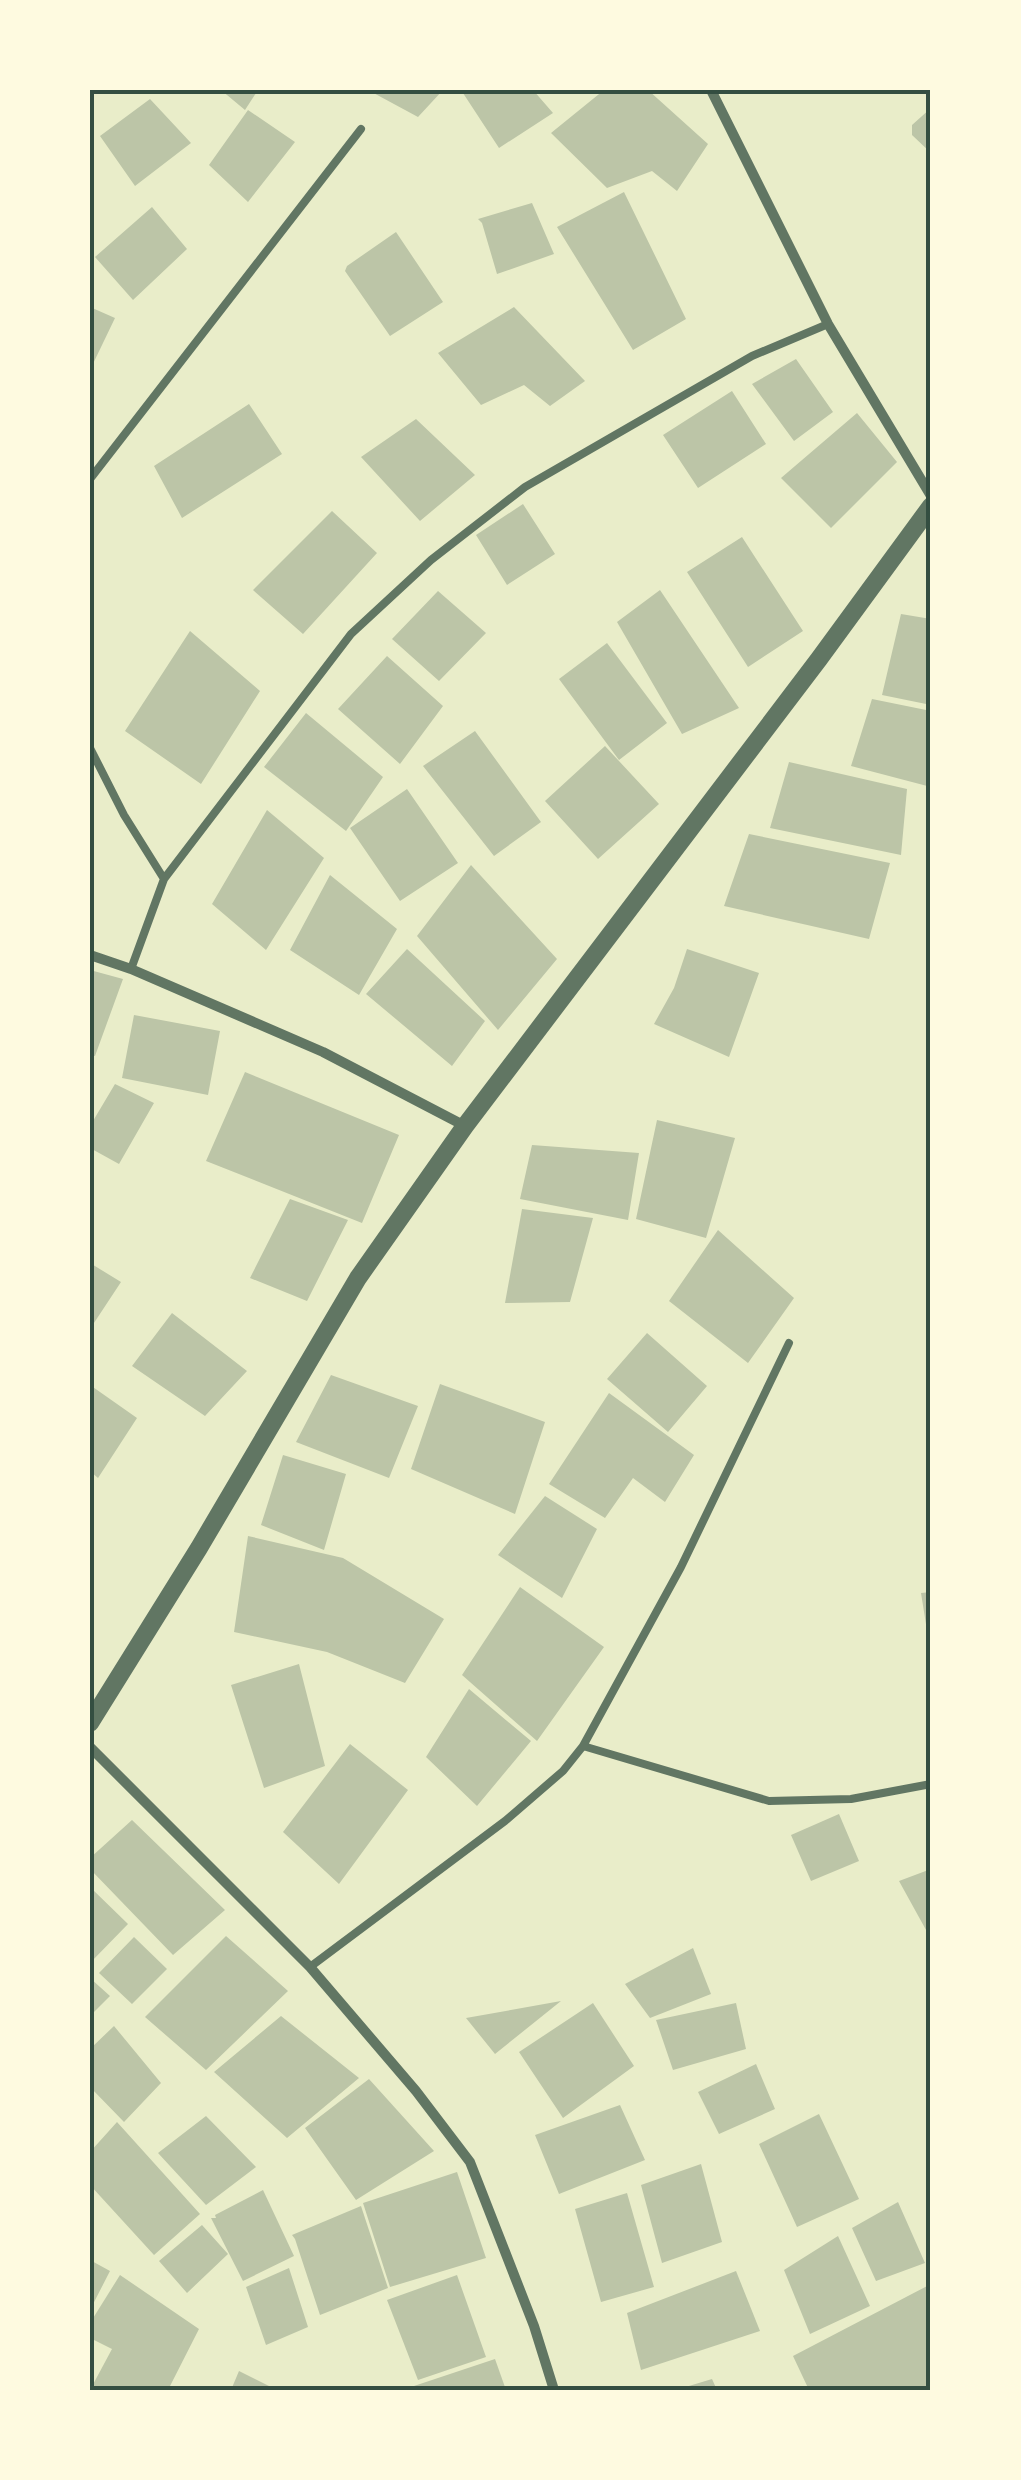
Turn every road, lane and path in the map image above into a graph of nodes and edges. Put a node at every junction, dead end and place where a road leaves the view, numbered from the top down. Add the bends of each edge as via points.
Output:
1 (711, 90) edge
2 (360, 129) dead end
3 (828, 324) junction
4 (90, 480) edge
5 (931, 496) edge
6 (931, 506) edge
7 (90, 748) edge
8 (164, 879) junction
9 (90, 955) edge
10 (131, 970) junction
11 (465, 1126) junction
12 (789, 1342) dead end
13 (90, 1723) edge
14 (582, 1746) junction
15 (90, 1747) edge
16 (931, 1784) edge
17 (310, 1967) junction
18 (554, 2390) edge

1 - 3 street
2 - 4 lane
3 - 5 street
3 - 8 lane via 752,356 525,487 431,560 351,634
6 - 11 street
7 - 8 lane
8 - 10 lane
9 - 10 street
10 - 11 street via 324,1052
11 - 13 street via 358,1278
12 - 14 lane via 681,1567
14 - 16 lane via 770,1801 851,1799
14 - 17 lane via 505,1821
15 - 17 street
17 - 18 street via 470,2162

